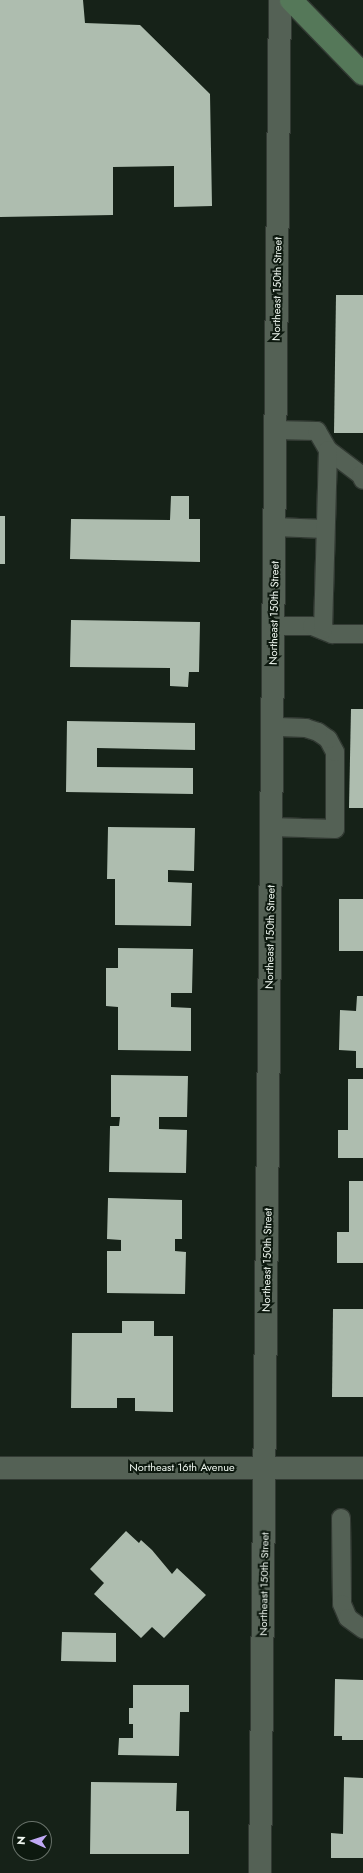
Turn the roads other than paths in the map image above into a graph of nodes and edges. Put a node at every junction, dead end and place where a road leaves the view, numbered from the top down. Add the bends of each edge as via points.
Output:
1 (280, 0) edge
2 (291, 0) edge
3 (363, 74) edge
4 (275, 430) junction
5 (328, 450) junction
6 (363, 480) edge
7 (274, 527) junction
8 (325, 529) junction
9 (274, 626) junction
10 (323, 630) junction
11 (363, 634) edge
12 (272, 727) junction
13 (271, 827) junction
14 (265, 1466) junction
15 (0, 1468) edge
16 (363, 1468) edge
17 (341, 1518) dead end
18 (363, 1629) edge
19 (260, 1873) edge

1 - 4 street, Northeast 150th Street
2 - 3 main road
4 - 5 lane via 317,431
4 - 7 street, Northeast 150th Street
5 - 6 lane
5 - 8 lane
7 - 8 lane
7 - 9 street, Northeast 150th Street
8 - 10 lane
9 - 10 lane via 312,626
9 - 12 street, Northeast 150th Street
10 - 11 lane via 332,634
12 - 13 street, Northeast 150th Street
12 - 13 lane via 306,728 328,739 335,752 335,829
13 - 14 street, Northeast 150th Street
14 - 15 street, Northeast 16th Avenue
14 - 16 street, Northeast 16th Avenue
14 - 19 street, Northeast 150th Street
17 - 18 lane via 342,1604 348,1618

